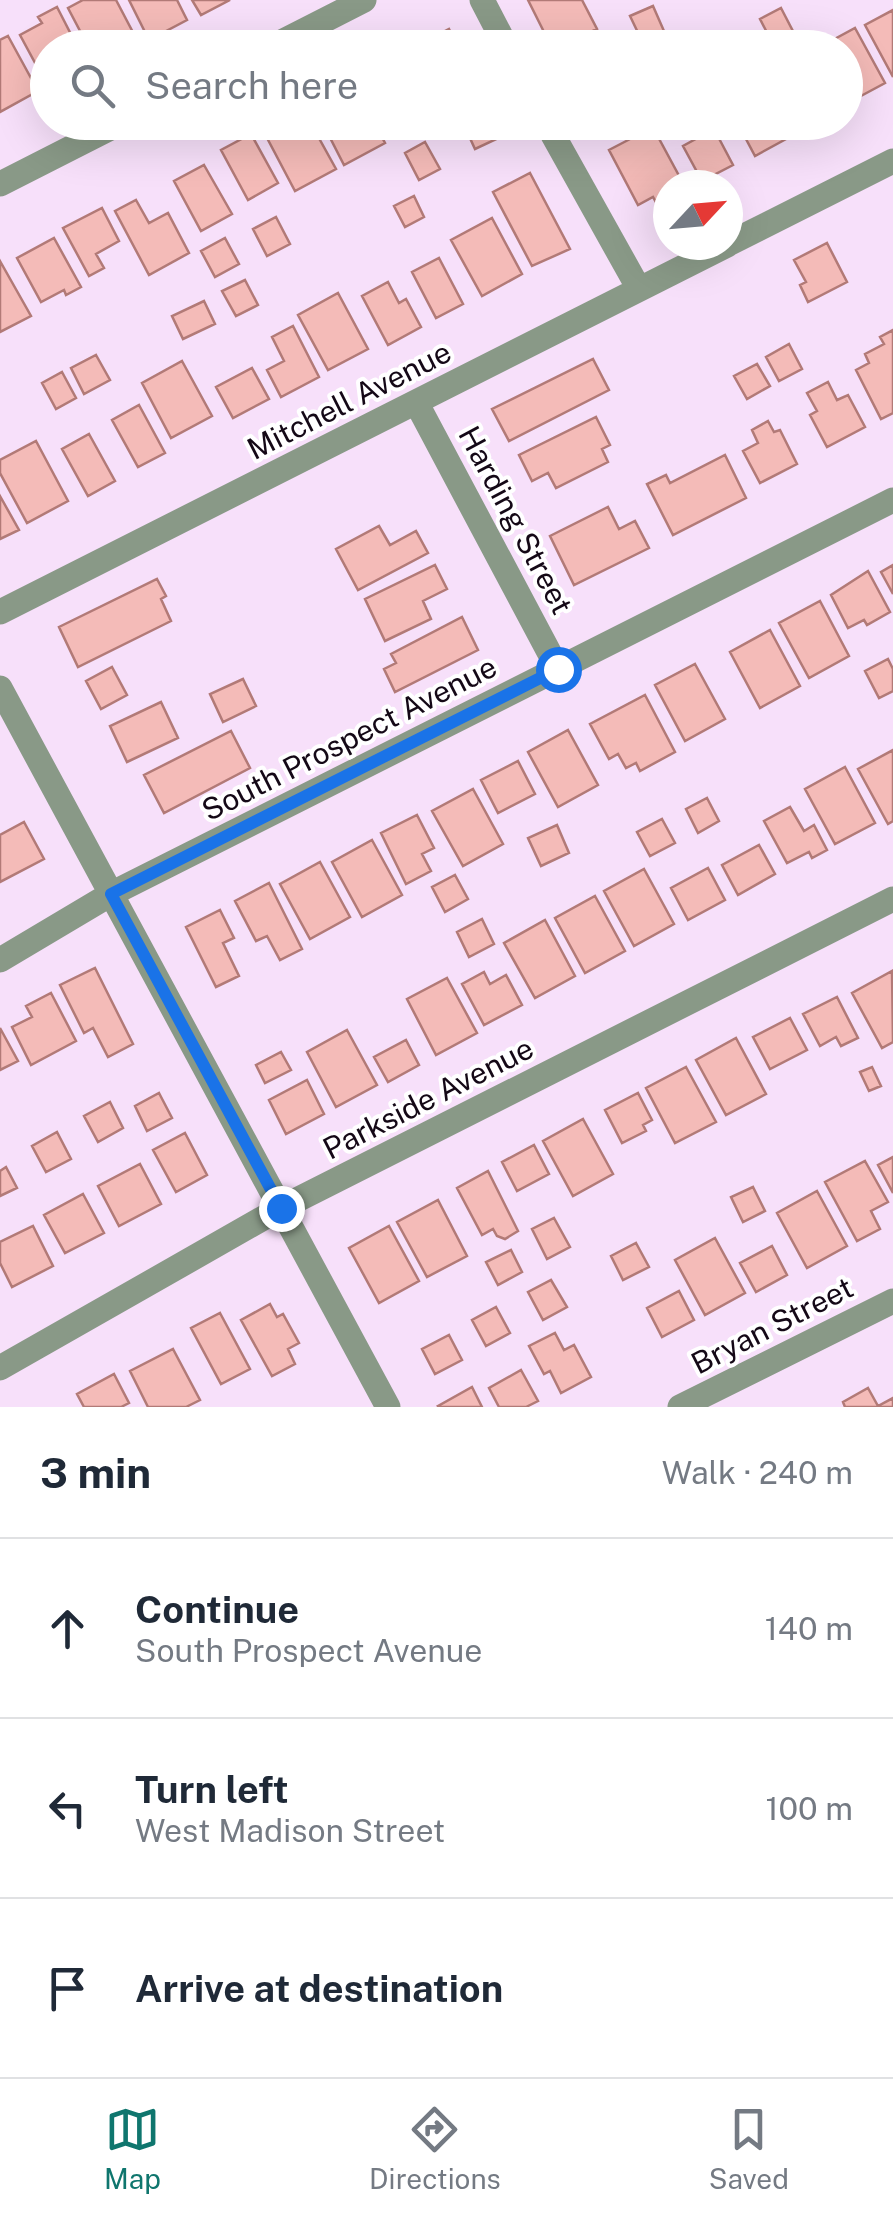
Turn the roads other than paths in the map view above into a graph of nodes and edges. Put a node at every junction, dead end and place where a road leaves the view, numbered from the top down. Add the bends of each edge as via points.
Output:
1 (364, 0) edge
2 (482, 0) edge
3 (305, 30) edge
4 (498, 30) edge
5 (87, 140) edge
6 (556, 140) edge
7 (893, 161) edge
8 (0, 184) edge
9 (743, 237) edge
10 (698, 260) edge
11 (639, 290) junction
12 (416, 402) junction
13 (893, 500) edge
14 (0, 612) edge
15 (558, 669) junction
16 (0, 688) edge
17 (111, 894) junction
18 (893, 899) edge
19 (0, 960) edge
20 (281, 1208) junction
21 (893, 1300) edge
22 (0, 1368) edge
23 (388, 1407) edge
24 (680, 1407) edge

1 - 3 street
2 - 4 street
5 - 8 street
6 - 11 street
7 - 9 street, Mitchell Avenue
10 - 11 street, Mitchell Avenue
11 - 12 street, Mitchell Avenue
12 - 14 street, Mitchell Avenue
12 - 15 street, Harding Street
13 - 15 street, South Prospect Avenue
15 - 17 street, South Prospect Avenue
16 - 17 street
17 - 19 street, South Prospect Avenue
17 - 20 street
18 - 20 street, Parkside Avenue
20 - 22 street, Parkside Avenue
20 - 23 street
21 - 24 street, Bryan Street

